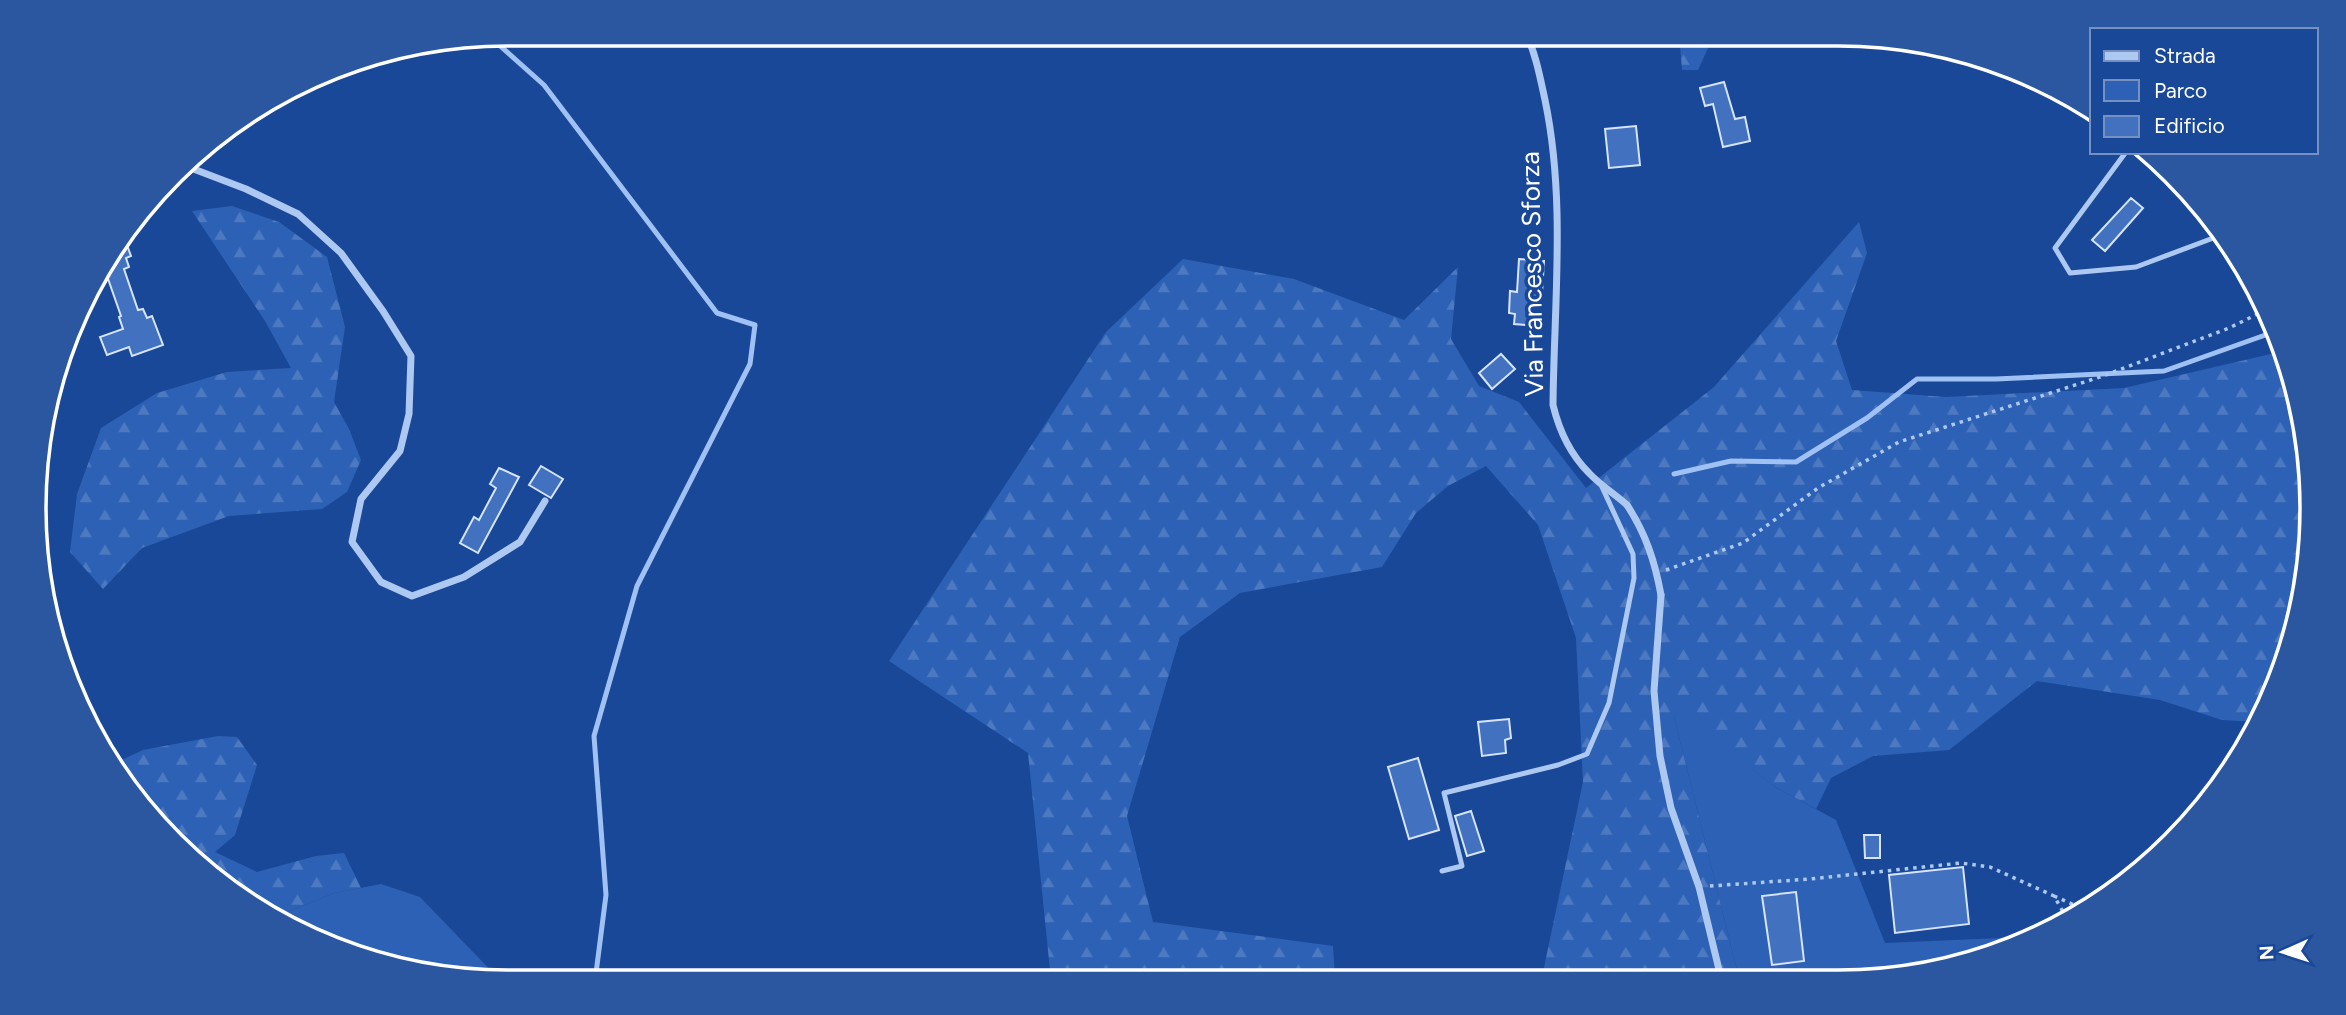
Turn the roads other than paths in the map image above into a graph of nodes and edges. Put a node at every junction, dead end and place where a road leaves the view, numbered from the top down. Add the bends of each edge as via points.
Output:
1 (1532, 46) edge
2 (2125, 154) edge
3 (194, 169) edge
4 (2214, 238) edge
5 (1598, 481) junction
6 (545, 501) dead end
7 (1442, 871) dead end
8 (1719, 970) edge

1 - 5 street, Via Francesco Sforza via 1557,182 1553,405 1572,452
2 - 4 lane via 2055,248 2070,274 2136,267
3 - 6 street via 298,214 341,253 411,356 409,414 400,451 361,499 352,541 381,582 412,596 464,577 520,542
5 - 7 lane via 1633,554 1634,578 1609,703 1587,754 1444,793 1462,866
5 - 8 street, Via Francesco Sforza, bridge via 1627,505 1655,561 1661,595 1654,691 1660,756

